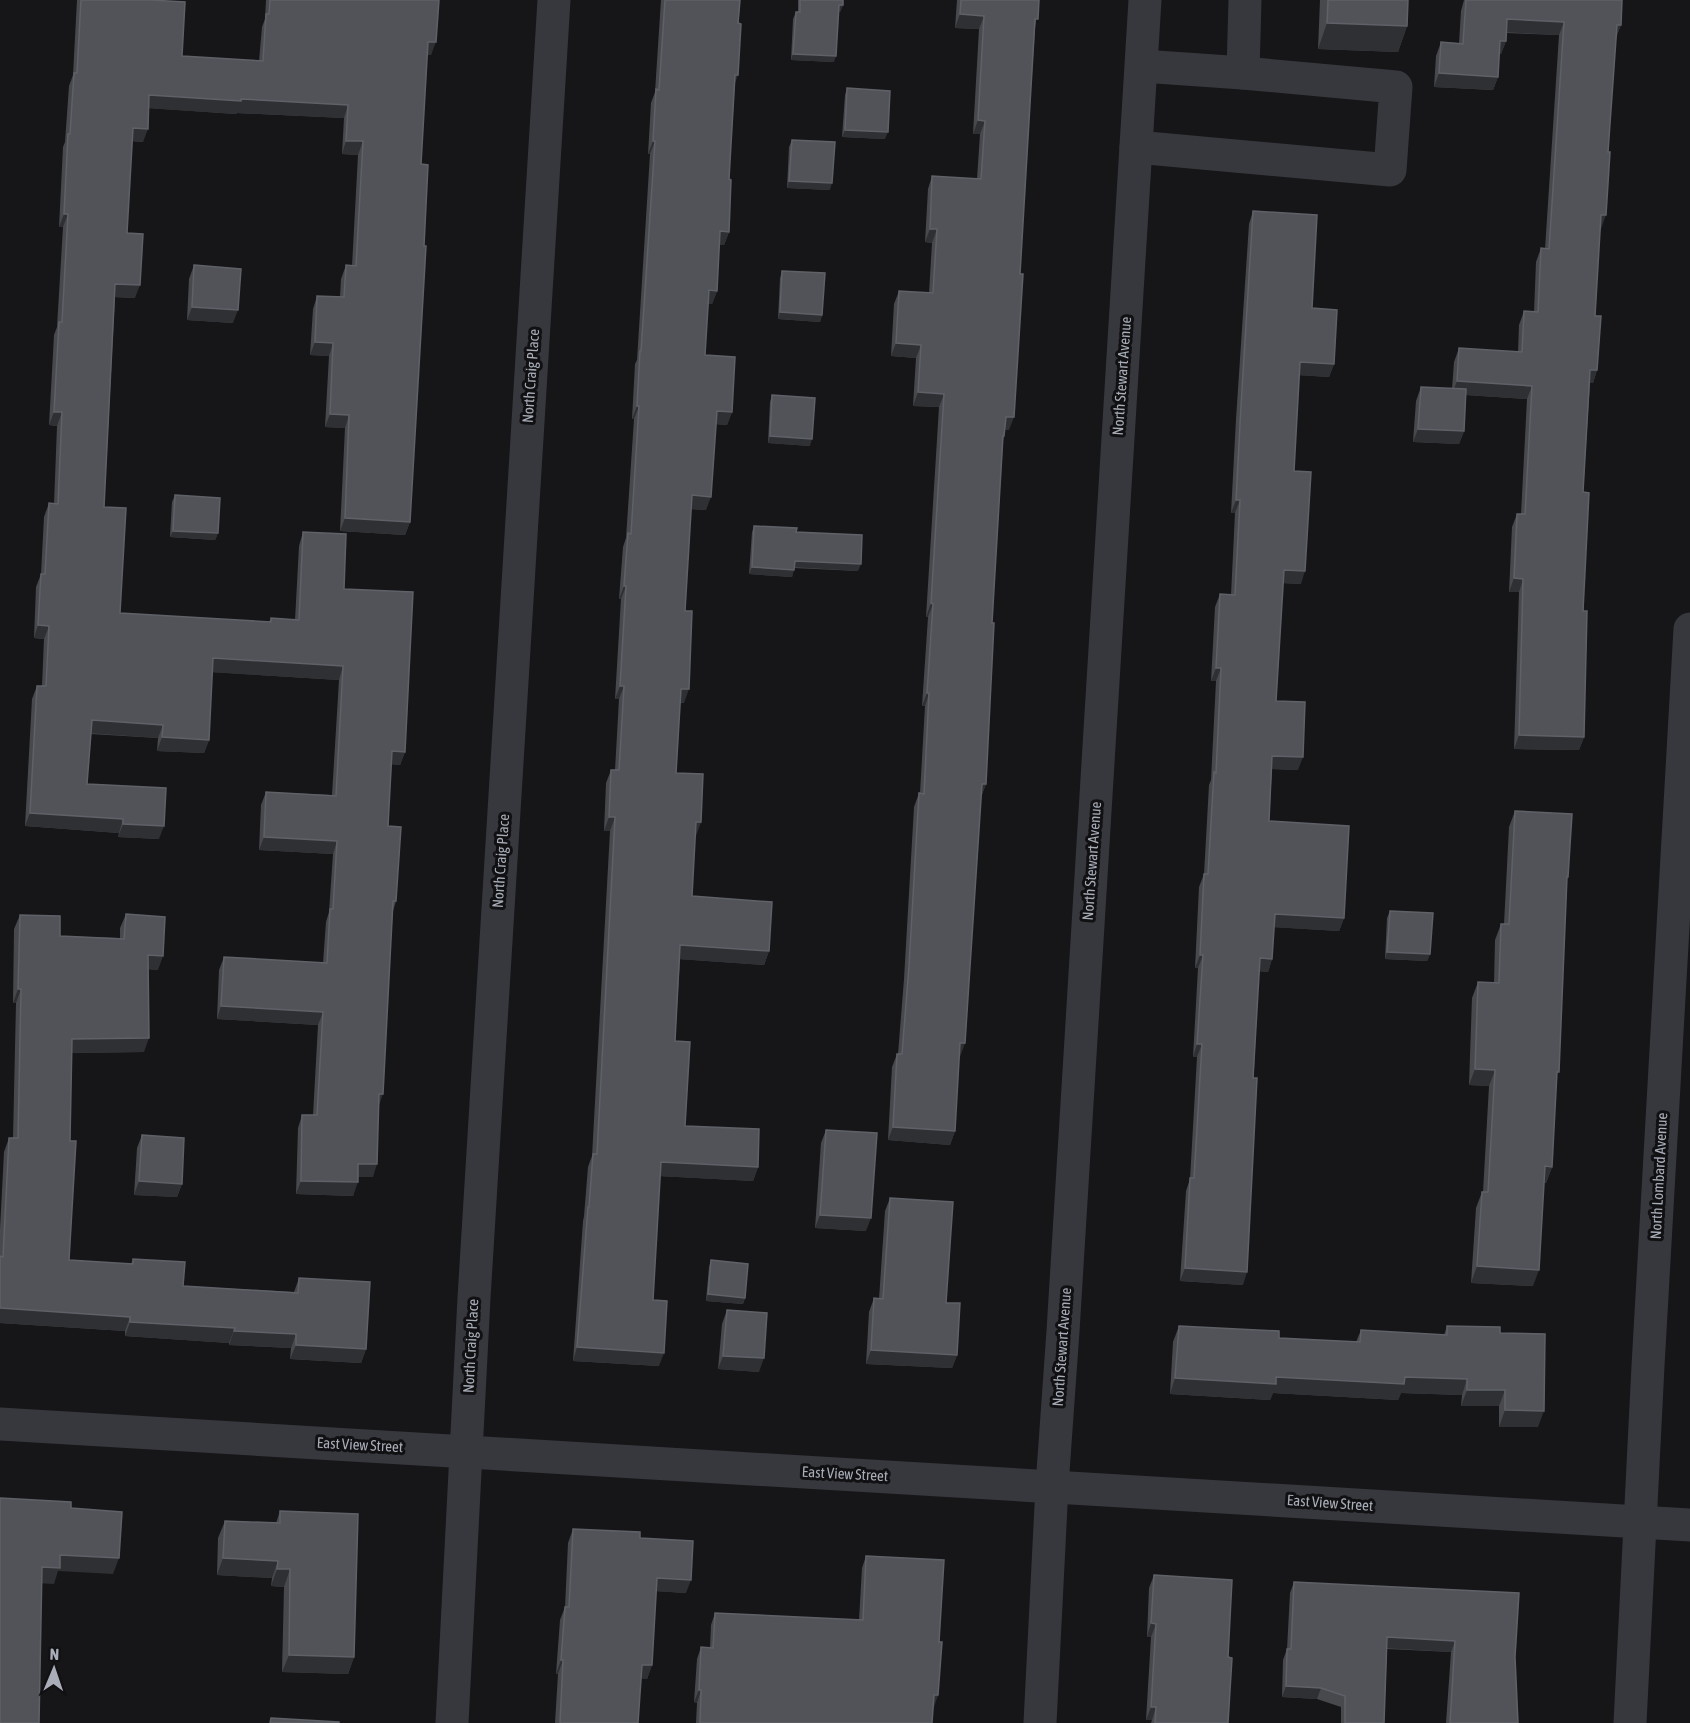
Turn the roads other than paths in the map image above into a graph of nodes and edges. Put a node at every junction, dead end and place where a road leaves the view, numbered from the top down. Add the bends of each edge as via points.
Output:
1 (554, 0) edge
2 (1145, 0) edge
3 (1245, 0) edge
4 (1142, 66) junction
5 (1243, 73) junction
6 (1136, 147) junction
7 (1690, 629) edge
8 (0, 1424) edge
9 (466, 1452) junction
10 (1052, 1486) junction
11 (1640, 1522) junction
12 (1690, 1525) edge
13 (452, 1723) edge
14 (1040, 1723) edge
15 (1630, 1723) edge

1 - 9 street, North Craig Place
2 - 4 street, North Stewart Avenue
3 - 5 street
4 - 5 street
4 - 6 street, North Stewart Avenue
5 - 6 street via 1396,87 1390,170
6 - 10 street, North Stewart Avenue
7 - 11 street, North Lombard Avenue
8 - 9 street, East View Street
9 - 10 street, East View Street
9 - 13 street, North Craig Place
10 - 11 street, East View Street
10 - 14 street, North Stewart Avenue
11 - 12 street, East View Street
11 - 15 street, North Lombard Avenue

